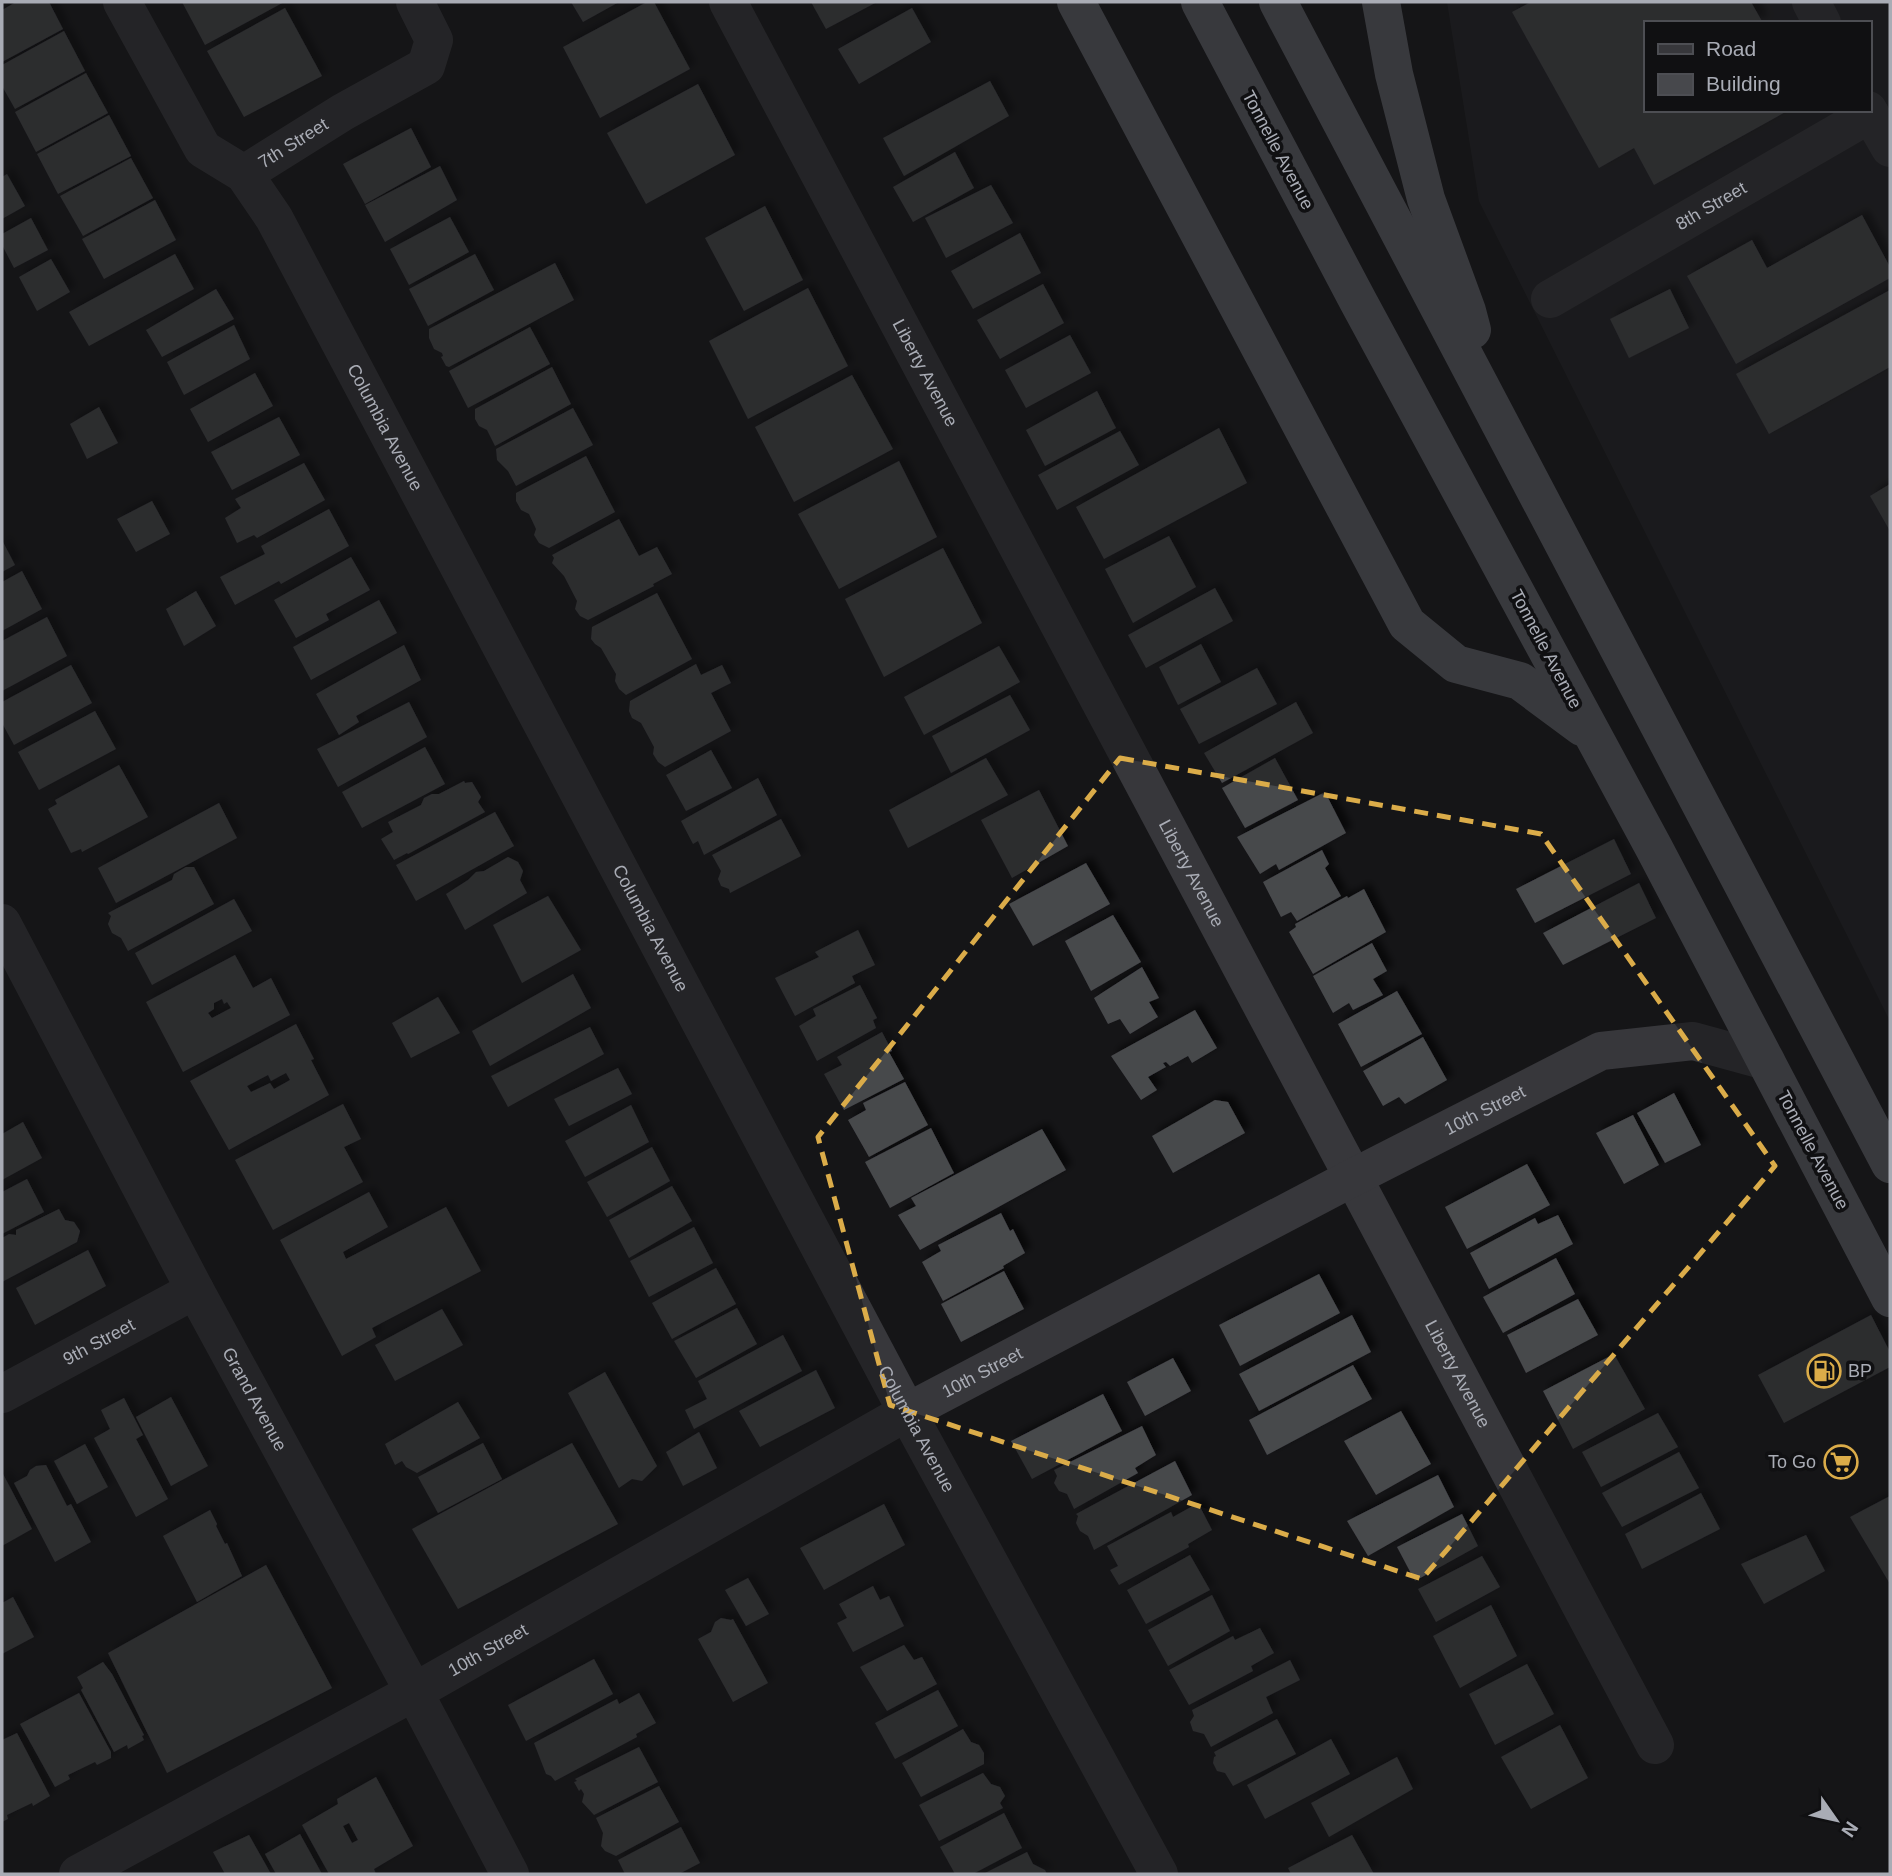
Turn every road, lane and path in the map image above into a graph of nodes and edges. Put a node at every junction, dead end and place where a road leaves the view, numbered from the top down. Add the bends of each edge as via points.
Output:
1 (122, 2) edge
2 (415, 2) edge
3 (728, 2) edge
4 (1076, 2) edge
5 (1200, 2) edge
6 (1278, 2) edge
7 (1381, 2) edge
8 (1811, 2) edge
9 (1821, 21) edge
10 (1869, 112) edge
11 (1890, 148) edge
12 (244, 174) junction
13 (1550, 299) dead end
14 (1488, 400) junction
15 (1593, 736) junction
16 (2, 923) edge
17 (1766, 1061) junction
18 (1890, 1164) edge
19 (1352, 1178) junction
20 (195, 1290) junction
21 (1890, 1298) edge
22 (2, 1394) edge
23 (907, 1412) junction
24 (414, 1692) junction
25 (1655, 1745) dead end
26 (78, 1874) edge
27 (510, 1874) edge
28 (1159, 1874) edge

1 - 12 street, Columbia Avenue via 203,149
2 - 12 street, 7th Street via 434,40 426,66
3 - 19 street, Liberty Avenue
4 - 15 highway via 1407,625 1456,664 1520,681
5 - 15 highway, Tonnelle Avenue
6 - 14 highway
7 - 14 highway via 1426,199 1467,311
8 - 9 street
10 - 11 street
10 - 13 street, 8th Street
12 - 23 street, Columbia Avenue via 274,218
14 - 18 highway
15 - 17 highway, Tonnelle Avenue
16 - 20 street, Grand Avenue
17 - 19 street, 10th Street via 1693,1041 1601,1051
17 - 21 highway, Tonnelle Avenue
19 - 23 street, 10th Street
19 - 25 street, Liberty Avenue
20 - 22 street, 9th Street
20 - 24 street, Grand Avenue
23 - 24 street, 10th Street
23 - 28 street, Columbia Avenue
24 - 26 street, 10th Street
24 - 27 street, Grand Avenue

